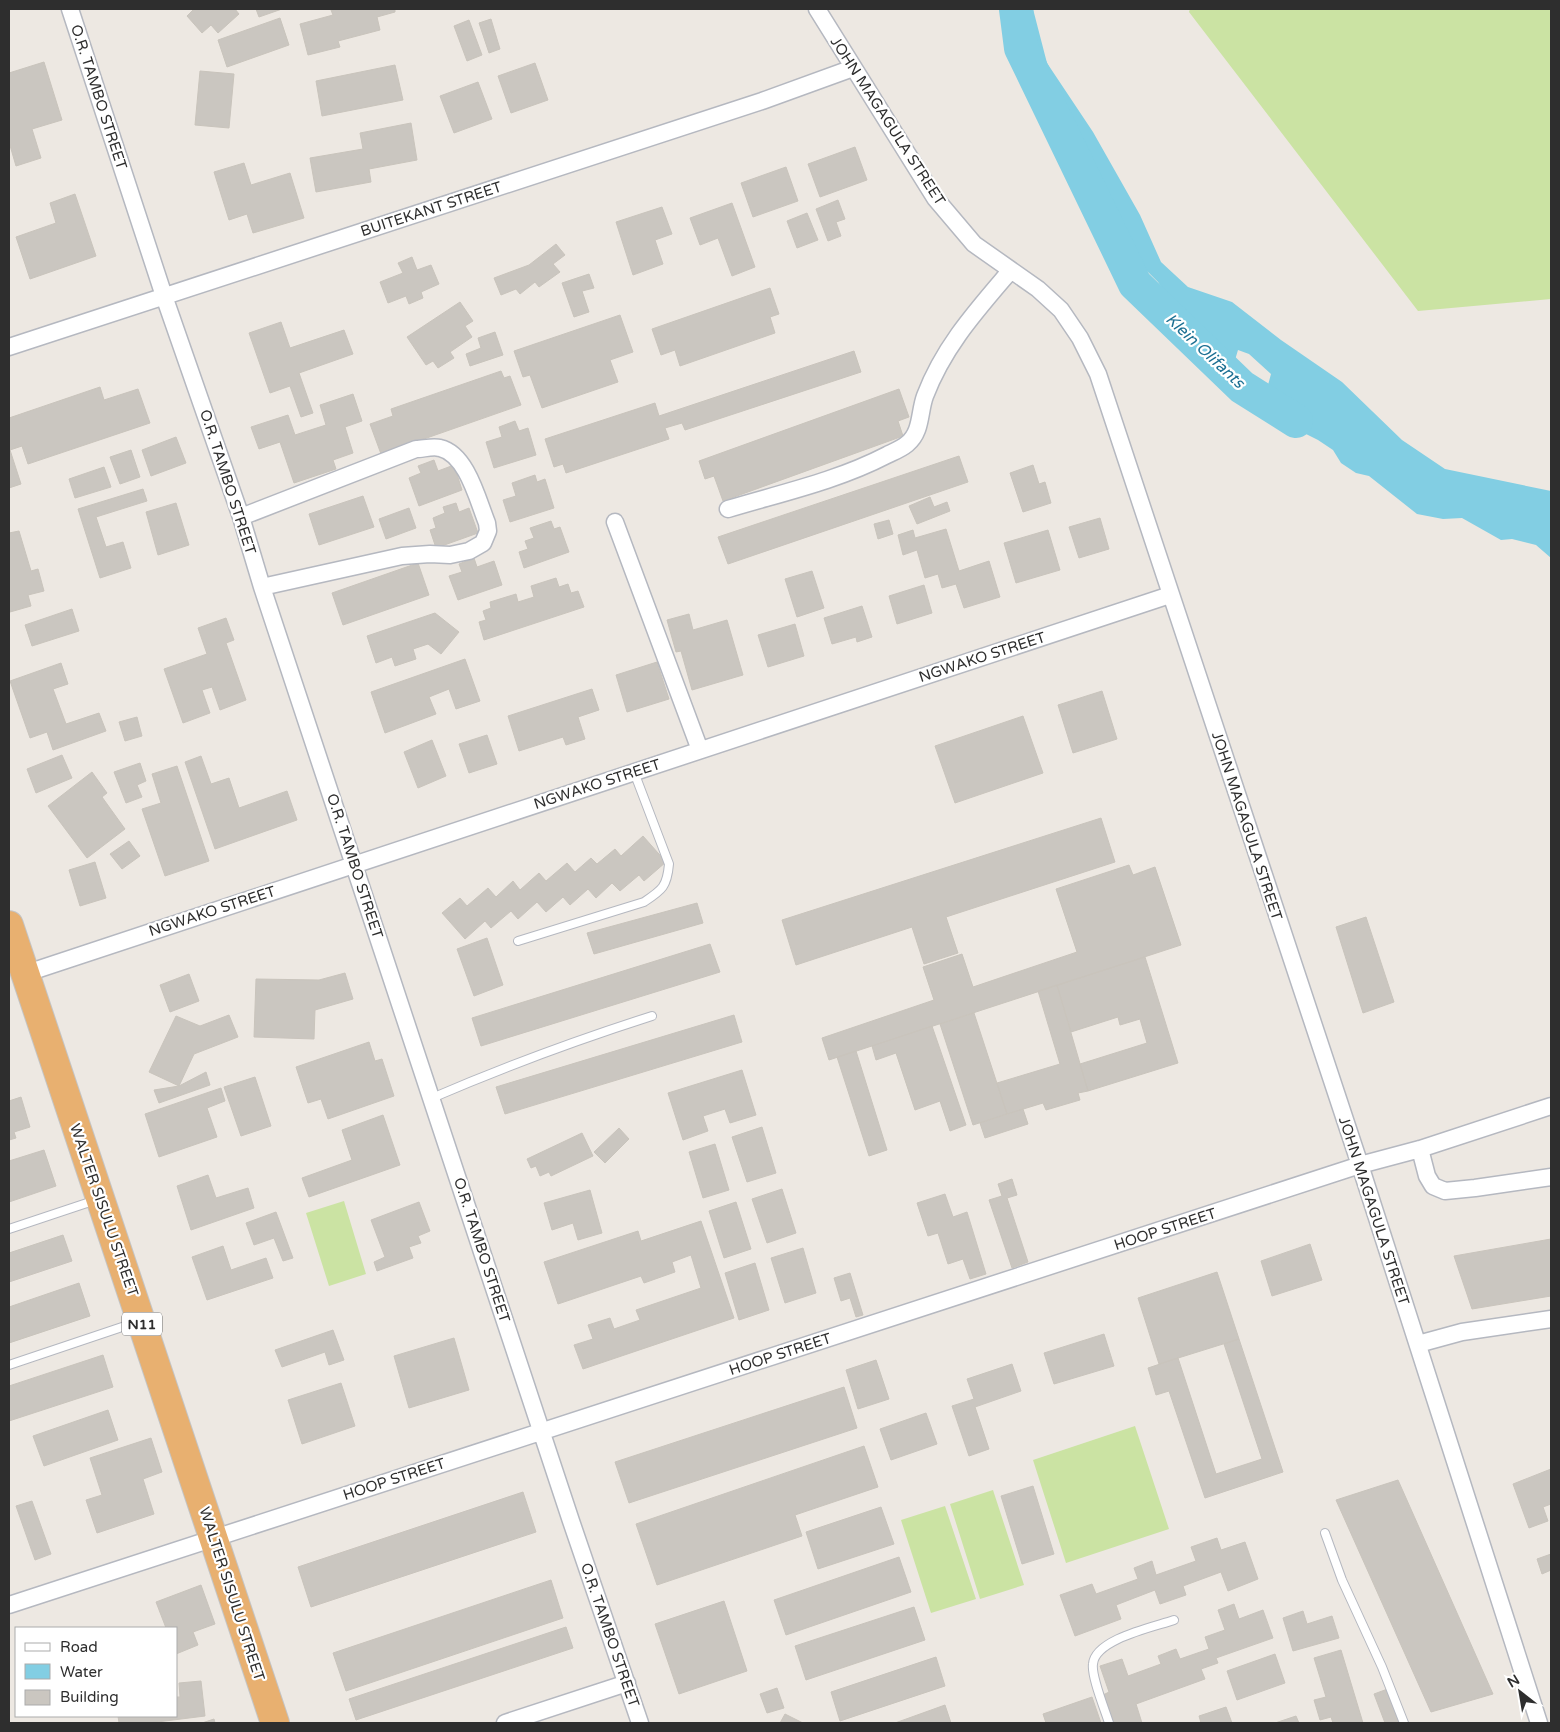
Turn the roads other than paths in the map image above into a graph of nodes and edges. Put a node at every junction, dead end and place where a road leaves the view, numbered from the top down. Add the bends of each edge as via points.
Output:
1 (70, 9) edge
2 (817, 9) edge
3 (853, 68) junction
4 (1010, 270) junction
5 (164, 296) junction
6 (9, 347) edge
7 (728, 509) dead end
8 (241, 517) junction
9 (615, 522) dead end
10 (262, 587) junction
11 (1170, 595) junction
12 (700, 750) junction
13 (634, 772) junction
14 (354, 864) junction
15 (9, 925) edge
16 (518, 941) dead end
17 (24, 974) junction
18 (652, 1016) dead end
19 (432, 1098) junction
20 (1551, 1106) edge
21 (1420, 1149) junction
22 (1360, 1166) junction
23 (1551, 1176) edge
24 (100, 1199) junction
25 (9, 1229) edge
26 (1551, 1319) edge
27 (141, 1320) junction
28 (1418, 1344) junction
29 (9, 1365) edge
30 (542, 1431) junction
31 (1325, 1533) dead end
32 (214, 1537) junction
33 (9, 1605) edge
34 (1174, 1620) dead end
35 (627, 1683) junction
36 (275, 1723) edge
37 (505, 1723) edge
38 (640, 1723) edge
39 (1109, 1723) edge
40 (1404, 1723) edge
41 (1539, 1723) edge

1 - 5 street, O.R. TAMBO STREET
2 - 3 street, JOHN MAGAGULA STREET
3 - 4 street, JOHN MAGAGULA STREET via 935,198 974,244
3 - 5 street, BUITEKANT STREET via 762,101
4 - 7 street via 973,314 936,369 924,399 920,426 907,444 870,464
4 - 11 street, JOHN MAGAGULA STREET via 1061,310 1098,374
5 - 6 street, BUITEKANT STREET
5 - 8 street, O.R. TAMBO STREET
8 - 10 street, O.R. TAMBO STREET
8 - 10 street via 416,449 440,448 467,470 487,523 488,531 483,543 469,551 450,555 402,556
9 - 12 street
10 - 14 street, O.R. TAMBO STREET
11 - 12 street, NGWAKO STREET
11 - 22 street, JOHN MAGAGULA STREET
12 - 13 street, NGWAKO STREET
13 - 14 street, NGWAKO STREET
13 - 16 lane via 669,864 662,890 644,902
14 - 17 street, NGWAKO STREET
14 - 19 street, O.R. TAMBO STREET
15 - 17 highway, WALTER SISULU STREET / N11
17 - 24 highway, WALTER SISULU STREET / N11
18 - 19 lane via 586,1037
19 - 30 street, O.R. TAMBO STREET
20 - 21 street, HOOP STREET
21 - 22 street, HOOP STREET
21 - 23 street via 1427,1176 1433,1186 1445,1191
22 - 28 street, JOHN MAGAGULA STREET
22 - 30 street, HOOP STREET
24 - 25 lane
24 - 27 highway, WALTER SISULU STREET / N11
26 - 28 street via 1462,1332
27 - 29 lane
27 - 32 highway, WALTER SISULU STREET / N11
28 - 41 street, JOHN MAGAGULA STREET
30 - 32 street, HOOP STREET
30 - 35 street, O.R. TAMBO STREET
31 - 40 lane
32 - 33 street, HOOP STREET
32 - 36 highway, WALTER SISULU STREET / N11
34 - 39 lane via 1119,1638 1097,1653 1093,1670
35 - 37 street
35 - 38 street, O.R. TAMBO STREET

